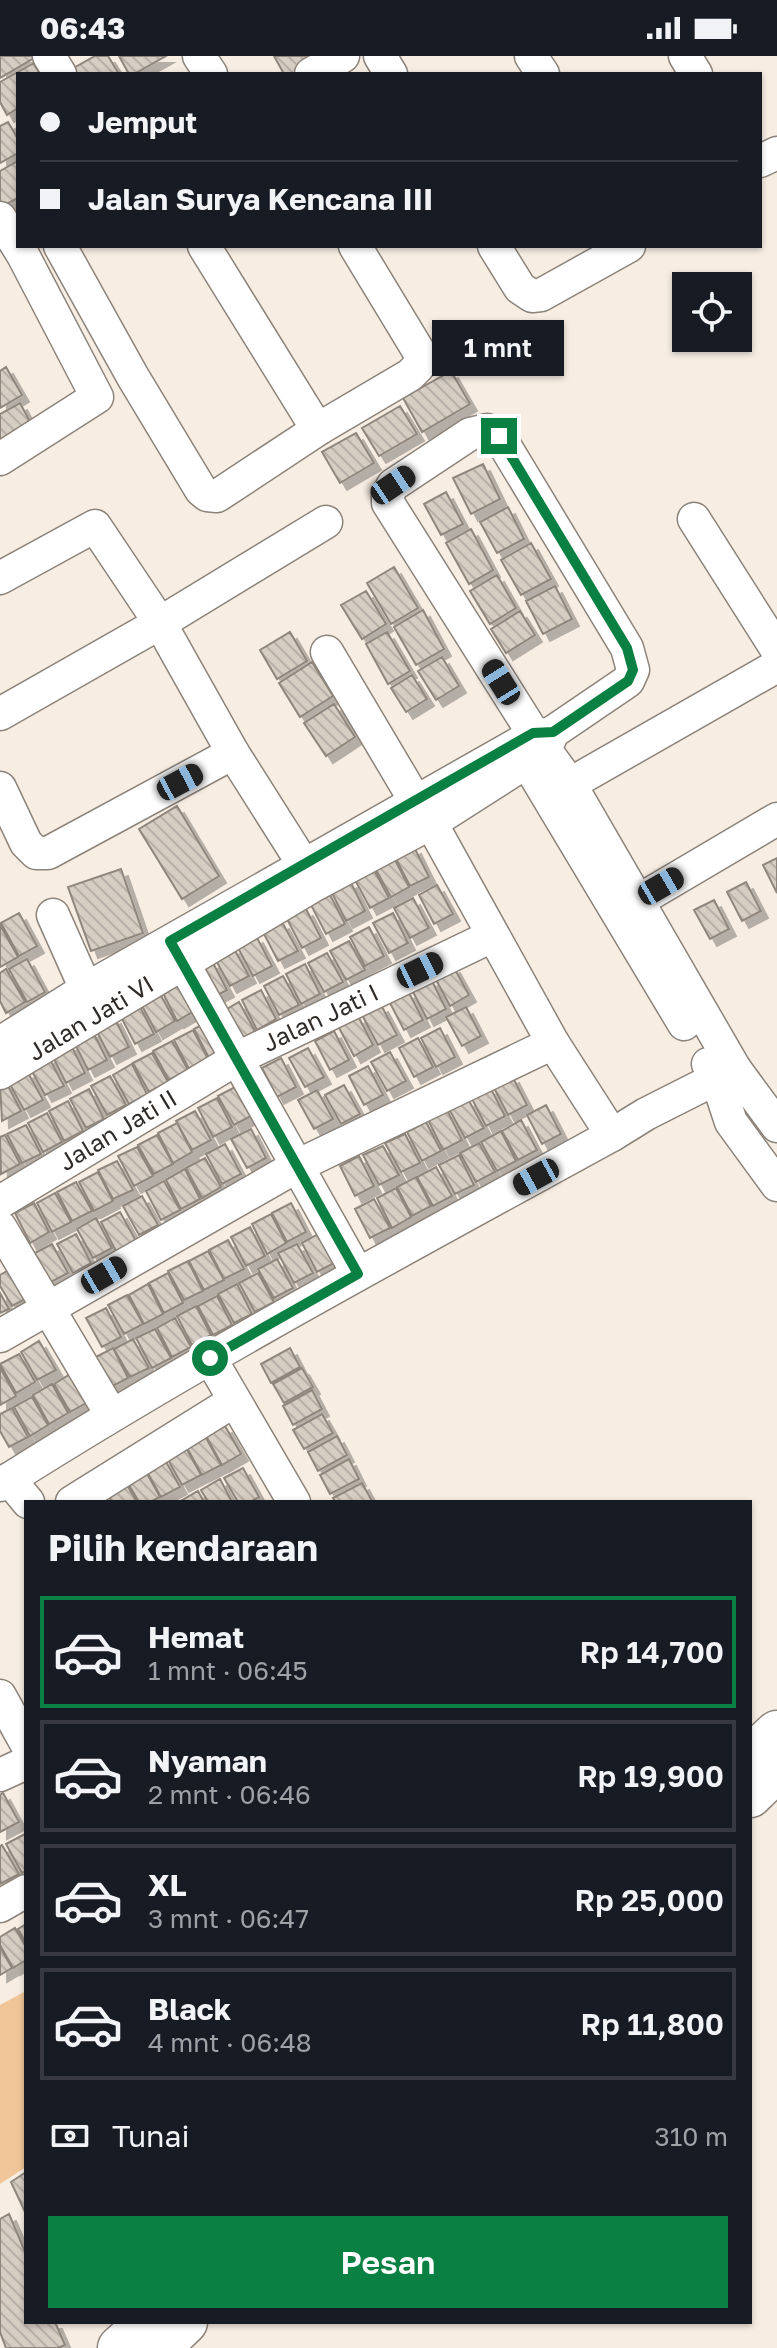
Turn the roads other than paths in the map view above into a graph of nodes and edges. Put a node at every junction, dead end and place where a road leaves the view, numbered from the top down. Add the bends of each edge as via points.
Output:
1 (343, 56) edge
2 (315, 72) edge
3 (0, 218) edge
4 (16, 235) edge
5 (61, 248) edge
6 (205, 248) edge
7 (356, 248) edge
8 (495, 248) edge
9 (625, 248) edge
10 (31, 250) edge
11 (133, 377) junction
12 (97, 397) junction
13 (320, 428) junction
14 (0, 459) edge
15 (694, 519) dead end
16 (326, 522) dead end
17 (0, 578) edge
18 (160, 623) junction
19 (777, 650) edge
20 (327, 652) dead end
21 (777, 666) edge
22 (0, 714) edge
23 (540, 744) junction
24 (233, 753) junction
25 (570, 784) junction
26 (0, 788) edge
27 (423, 812) junction
28 (777, 819) edge
29 (311, 874) junction
30 (628, 906) junction
31 (53, 915) dead end
32 (492, 936) junction
33 (177, 953) junction
34 (86, 989) junction
35 (0, 1043) edge
36 (553, 1043) junction
37 (238, 1058) junction
38 (0, 1073) edge
39 (726, 1074) junction
40 (777, 1126) edge
41 (612, 1135) junction
42 (299, 1165) junction
43 (777, 1185) edge
44 (0, 1202) edge
45 (0, 1227) edge
46 (358, 1274) junction
47 (48, 1307) junction
48 (0, 1336) edge
49 (210, 1358) junction
50 (234, 1401) junction
51 (111, 1414) junction
52 (12, 1489) edge
53 (75, 1500) edge
54 (293, 1500) edge
55 (0, 1696) edge
56 (777, 1733) edge
57 (24, 1739) edge
58 (752, 1756) edge
59 (24, 1764) edge
60 (777, 1769) edge
61 (0, 1775) edge
62 (752, 1793) edge
63 (24, 1892) edge
64 (0, 1906) edge
65 (147, 2324) edge
66 (183, 2324) edge
67 (120, 2348) edge
68 (158, 2348) edge

1 - 2 street
3 - 4 street
5 - 11 street
6 - 13 street
7 - 13 street via 421,355 410,375
8 - 9 street via 520,288 532,296
10 - 12 street
11 - 12 street
11 - 13 street via 207,495 217,496
12 - 14 street
15 - 19 street
16 - 18 street
17 - 18 street via 95,526
18 - 22 street
18 - 24 street
20 - 27 street
21 - 25 street
23 - 23 street via 628,681 633,670 627,648 499,436 487,430 470,434 393,485 388,503
23 - 25 street
23 - 27 street
23 - 30 street
24 - 26 street via 48,853 36,853 26,843
24 - 29 street
25 - 30 street
27 - 29 street
27 - 32 street
28 - 30 street
29 - 33 street
30 - 39 street
31 - 34 street
32 - 36 street
32 - 37 street, Jalan Jati I
33 - 34 street, Jalan Jati VI
33 - 37 street
33 - 38 street, Jalan Jati VI
34 - 35 street, Jalan Jati VI
36 - 41 street
36 - 42 street
37 - 42 street
37 - 44 street, Jalan Jati II
39 - 40 street
39 - 41 street
39 - 43 street via 731,1122
41 - 46 street
42 - 46 street
42 - 47 street
45 - 47 street
46 - 49 street
47 - 48 street
47 - 51 street
49 - 50 street
49 - 51 street
50 - 53 street
50 - 54 street
51 - 52 street
55 - 57 street
56 - 58 highway
59 - 61 street
60 - 62 highway
63 - 64 street
65 - 67 highway
66 - 68 highway

